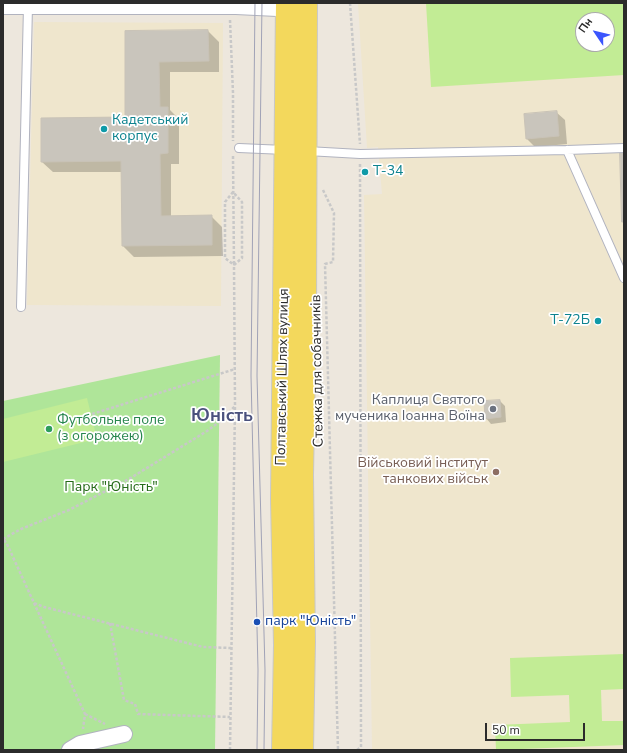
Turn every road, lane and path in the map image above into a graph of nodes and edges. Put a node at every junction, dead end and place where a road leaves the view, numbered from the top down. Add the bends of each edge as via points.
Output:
1 (350, 3) edge
2 (234, 5) edge
3 (3, 6) edge
4 (28, 6) junction
5 (296, 6) edge
6 (233, 93) dead end
7 (239, 148) dead end
8 (624, 148) edge
9 (567, 150) junction
10 (295, 151) junction
11 (360, 154) junction
12 (320, 184) dead end
13 (234, 207) dead end
14 (234, 265) junction
15 (624, 278) edge
16 (21, 307) dead end
17 (235, 369) junction
18 (235, 405) junction
19 (92, 414) dead end
20 (3, 539) edge
21 (34, 603) junction
22 (110, 623) junction
23 (231, 648) junction
24 (230, 717) junction
25 (124, 734) dead end
26 (75, 747) edge
27 (230, 750) edge
28 (283, 750) edge
29 (302, 750) edge
30 (338, 750) edge
31 (357, 750) edge

1 - 11 path
2 - 4 street
2 - 5 street
2 - 6 path
3 - 4 street
4 - 16 lane
5 - 10 main road, Полтавський Шлях вулиця
7 - 10 lane
8 - 9 lane
9 - 11 lane
9 - 15 lane
10 - 11 lane
10 - 28 main road, Полтавський Шлях вулиця via 282,499 285,645
10 - 29 main road, Полтавський Шлях вулиця via 305,318
11 - 31 path via 361,747
12 - 30 path, Стежка для собачників via 334,213 333,262 325,264
13 - 14 path
14 - 14 path via 225,258 225,202 233,192 242,202 242,258
14 - 17 path
17 - 18 path
17 - 19 path
18 - 20 path via 207,431 129,479 69,510
18 - 23 path
20 - 21 path
21 - 22 path
21 - 26 path via 86,714
22 - 23 path via 203,647
22 - 24 path via 124,700 135,704 138,714
23 - 24 path
24 - 27 path
25 - 26 street

